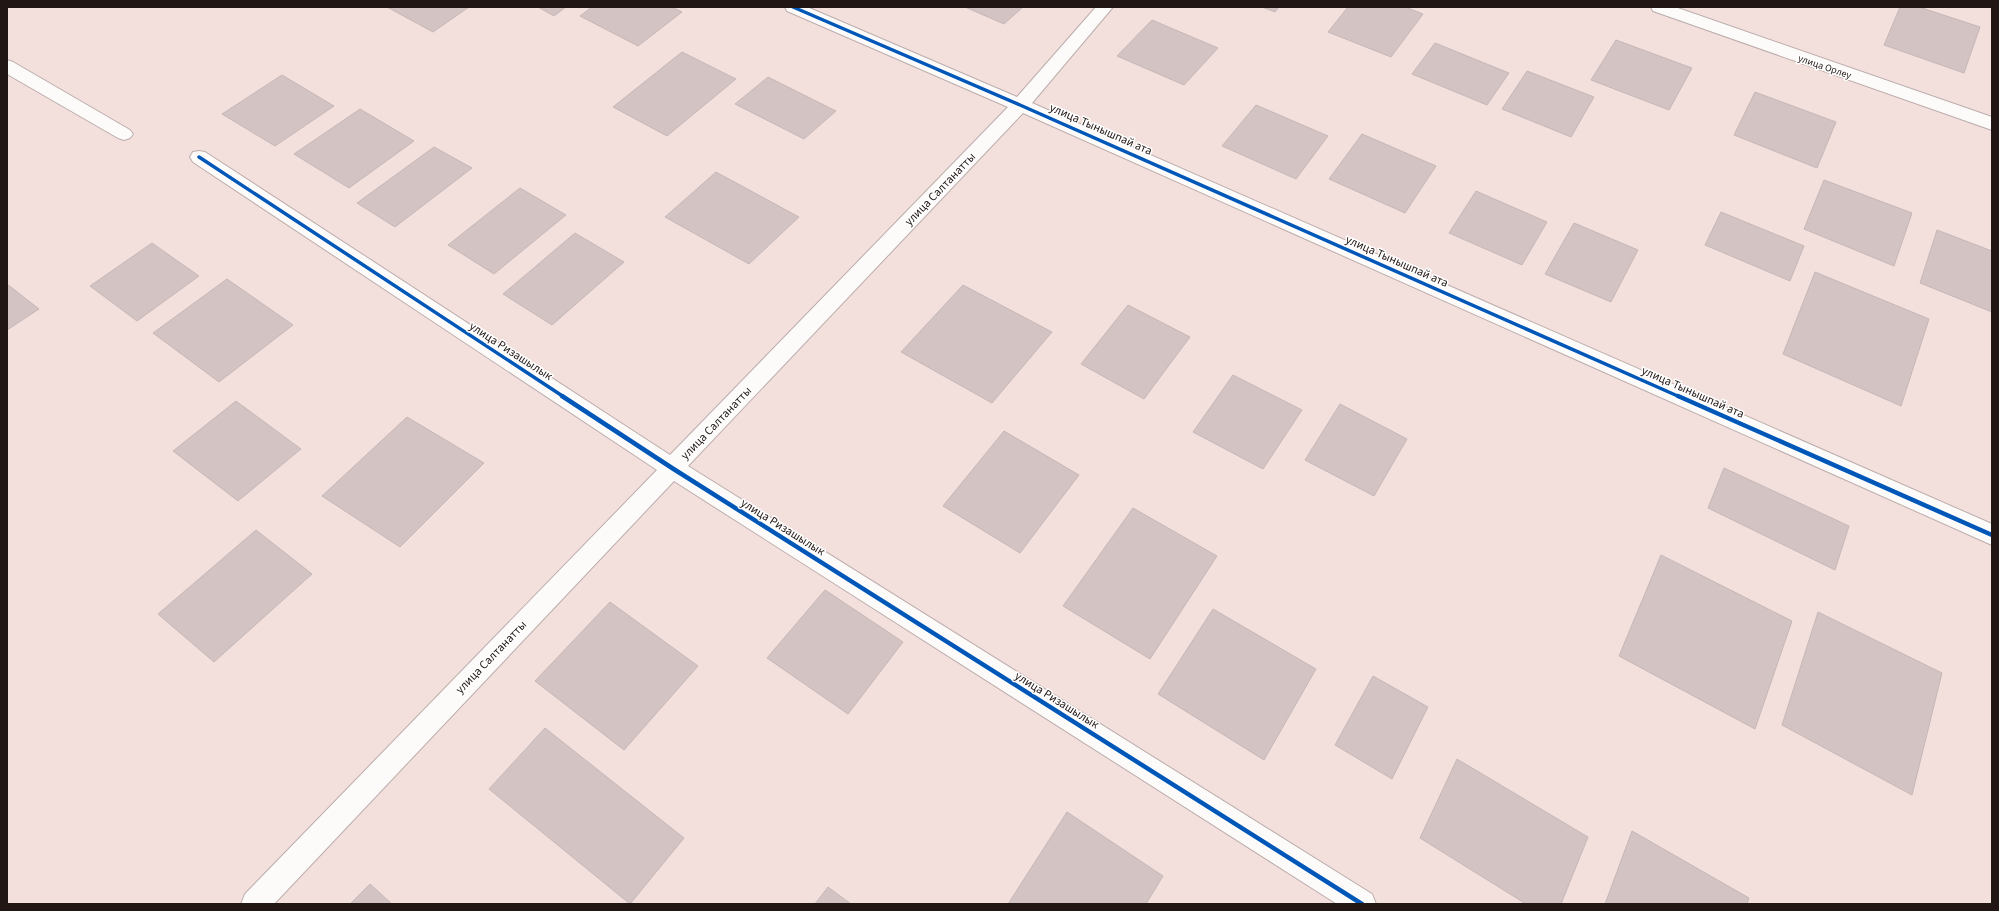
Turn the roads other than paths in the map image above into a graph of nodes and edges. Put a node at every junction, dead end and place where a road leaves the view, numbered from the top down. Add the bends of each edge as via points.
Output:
1 (793, 7) edge
2 (1105, 7) edge
3 (1659, 7) edge
4 (7, 66) edge
5 (1020, 105) junction
6 (1992, 124) edge
7 (124, 134) dead end
8 (200, 157) dead end
9 (672, 468) junction
10 (1992, 535) edge
11 (255, 904) edge
12 (1362, 904) edge

1 - 5 street, улица Тынышпай ата
2 - 5 street, улица Салтанатты
3 - 6 street, улица Орлеу
4 - 7 street
5 - 9 street, улица Салтанатты
5 - 10 street, улица Тынышпай ата
8 - 9 street, улица Ризашылык
9 - 11 street, улица Салтанатты
9 - 12 street, улица Ризашылык

